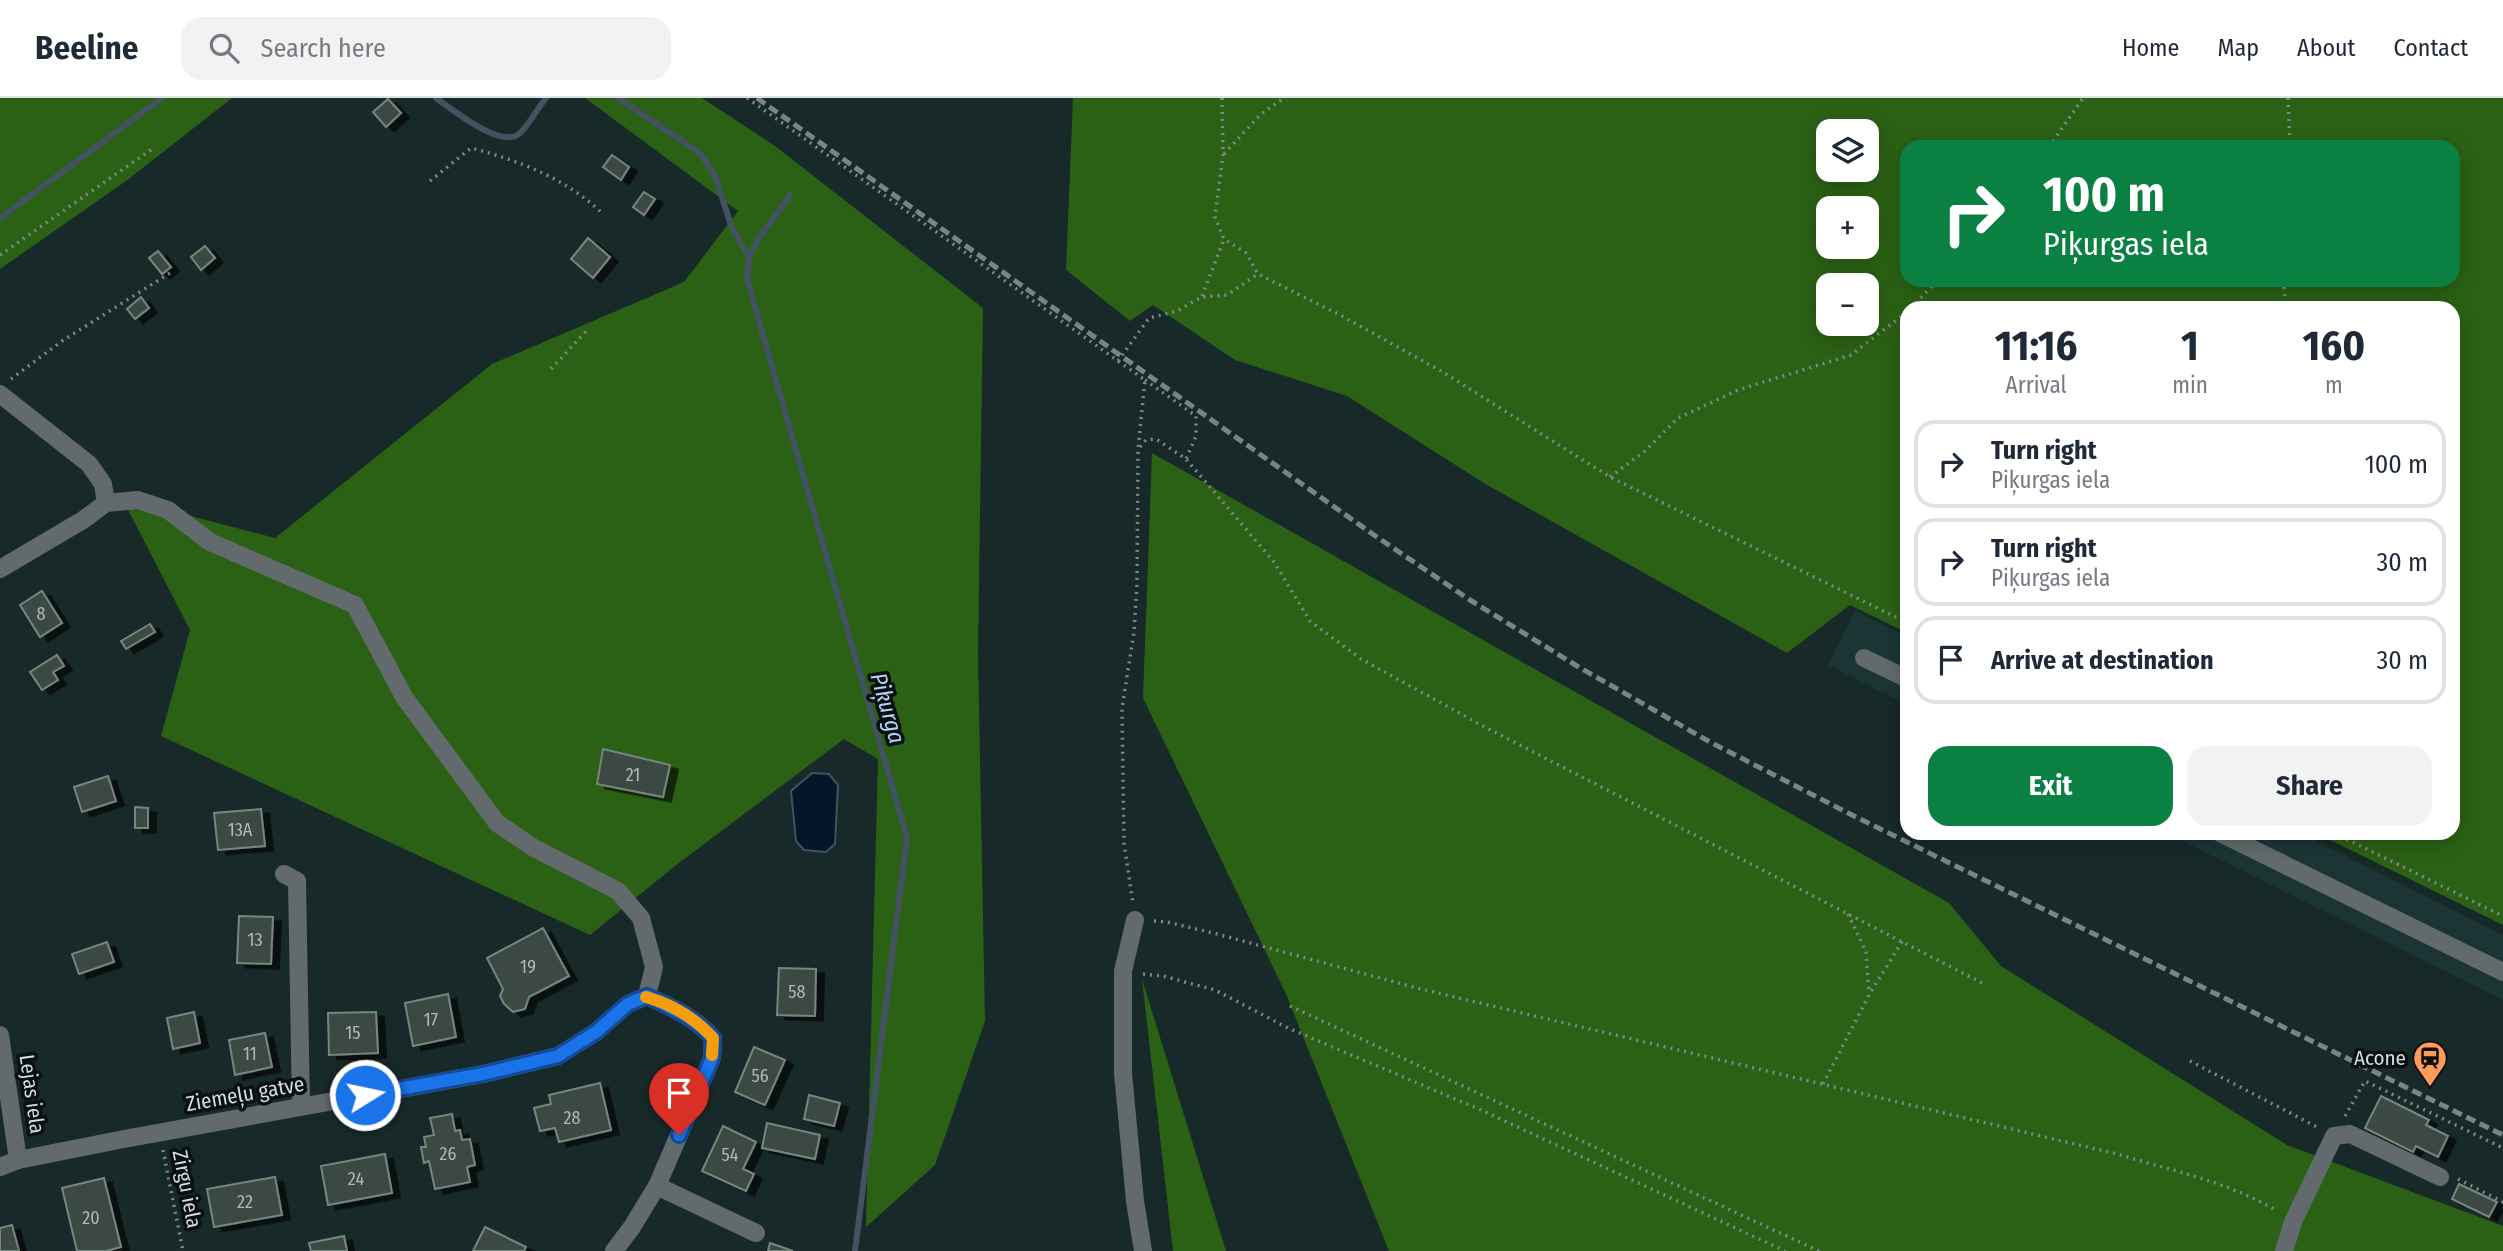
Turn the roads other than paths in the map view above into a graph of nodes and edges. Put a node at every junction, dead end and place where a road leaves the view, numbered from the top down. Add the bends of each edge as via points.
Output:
1 (3, 389) edge
2 (106, 503) junction
3 (0, 569) edge
4 (1864, 658) dead end
5 (1900, 675) edge
6 (2234, 840) edge
7 (284, 874) dead end
8 (1135, 920) road end
9 (2503, 972) edge
10 (647, 996) junction
11 (0, 1035) edge
12 (301, 1106) junction
13 (18, 1160) junction
14 (0, 1167) edge
15 (2440, 1177) road end
16 (657, 1186) junction
17 (757, 1233) dead end
18 (614, 1251) edge
19 (1143, 1251) edge
20 (2284, 1251) edge

1 - 2 street via 89,464 103,484
2 - 3 street
2 - 10 street via 138,500 168,510 210,542 355,605 404,697 498,823 534,848 618,891 641,918 654,967
4 - 5 street
6 - 9 street
7 - 12 street via 297,881
8 - 19 street via 1123,971 1123,1073
10 - 12 street, Ziemeļu gatve via 628,1004 558,1056
10 - 16 street via 685,1013 713,1038 712,1058
11 - 13 street, Lejas iela
12 - 13 street, Ziemeļu gatve
13 - 14 street, Ziemeļu gatve
15 - 20 street via 2350,1134 2334,1136
16 - 17 street
16 - 18 street

